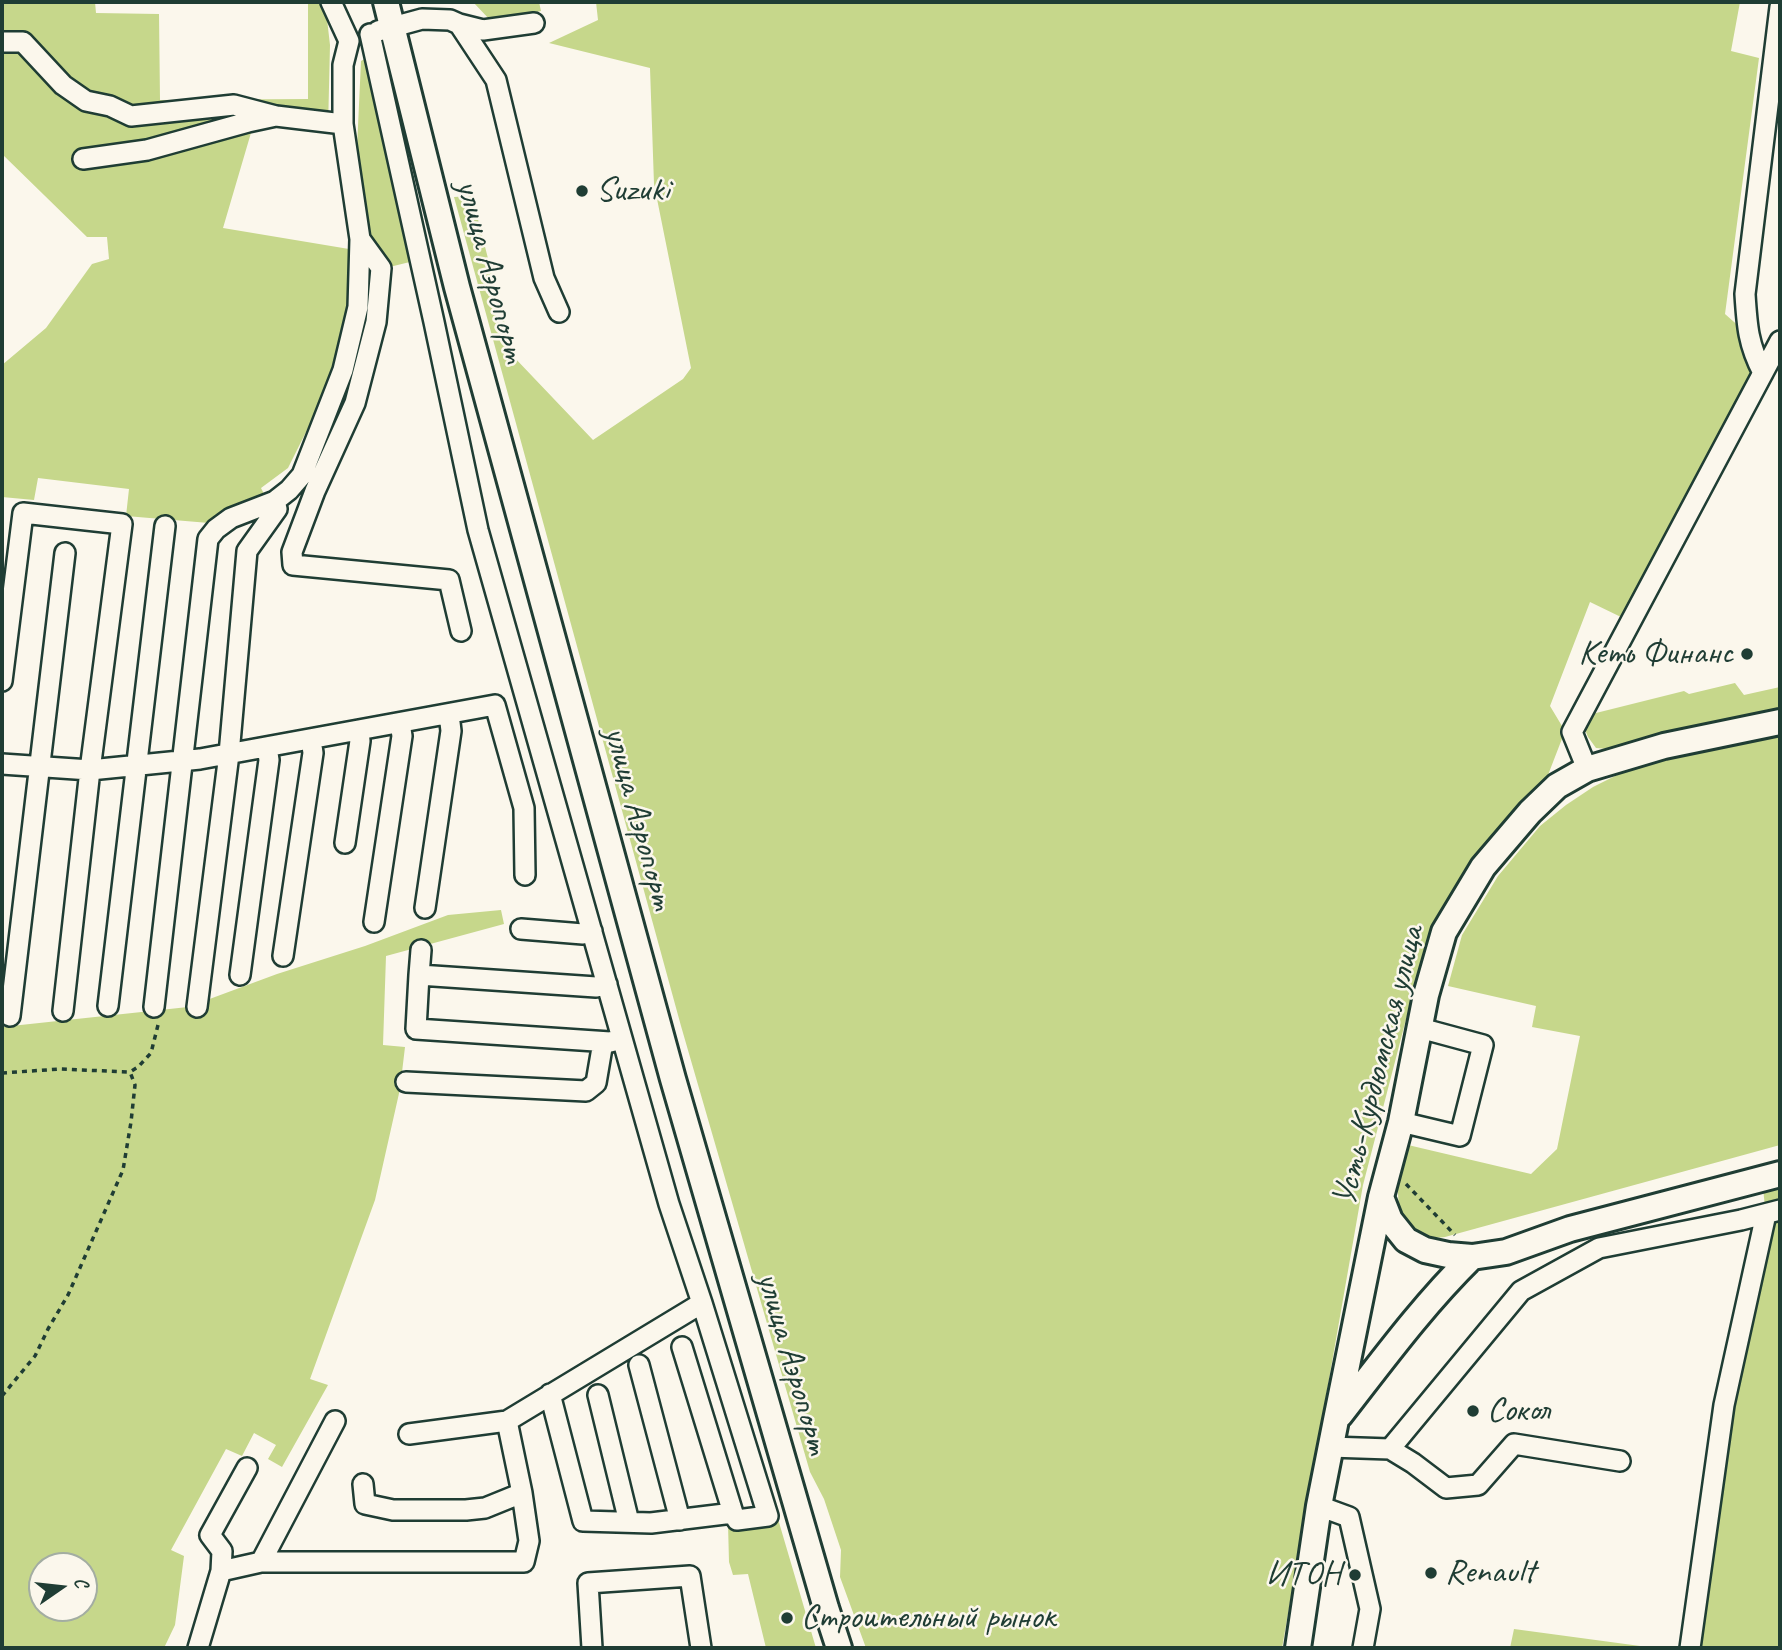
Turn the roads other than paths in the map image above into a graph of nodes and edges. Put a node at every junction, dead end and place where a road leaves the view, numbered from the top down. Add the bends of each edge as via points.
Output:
1 (331, 2) edge
2 (386, 2) edge
3 (1780, 6) edge
4 (534, 23) dead end
5 (459, 24) junction
6 (381, 30) junction
7 (2, 41) edge
8 (349, 41) junction
9 (276, 116) junction
10 (343, 124) junction
11 (83, 159) dead end
12 (360, 239) junction
13 (559, 312) dead end
14 (1780, 341) edge
15 (1763, 373) junction
16 (275, 501) junction
17 (165, 526) dead end
18 (65, 553) dead end
19 (461, 631) dead end
20 (2, 681) edge
21 (449, 714) junction
22 (1780, 722) edge
23 (400, 723) junction
24 (359, 730) junction
25 (311, 739) junction
26 (267, 747) junction
27 (229, 754) junction
28 (183, 760) junction
29 (2, 764) edge
30 (136, 765) junction
31 (39, 766) junction
32 (1587, 769) junction
33 (90, 770) junction
34 (345, 843) dead end
35 (525, 876) dead end
36 (425, 908) dead end
37 (374, 922) dead end
38 (521, 929) dead end
39 (592, 931) junction
40 (421, 950) dead end
41 (283, 956) dead end
42 (240, 975) dead end
43 (419, 975) junction
44 (607, 984) junction
45 (108, 1006) dead end
46 (197, 1007) dead end
47 (63, 1011) dead end
48 (159, 1013) road end
49 (10, 1016) dead end
50 (1420, 1028) junction
51 (622, 1039) junction
52 (603, 1042) junction
53 (406, 1082) dead end
54 (1401, 1122) junction
55 (1780, 1174) edge
56 (1389, 1190) junction
57 (1773, 1212) edge
58 (1472, 1257) junction
59 (702, 1303) junction
60 (682, 1347) dead end
61 (639, 1365) dead end
62 (550, 1394) junction
63 (598, 1395) dead end
64 (1336, 1420) junction
65 (335, 1421) dead end
66 (507, 1421) junction
67 (409, 1434) dead end
68 (1330, 1447) junction
69 (1390, 1449) junction
70 (1620, 1461) dead end
71 (247, 1468) dead end
72 (363, 1484) dead end
73 (522, 1493) junction
74 (1320, 1506) junction
75 (733, 1513) junction
76 (680, 1520) junction
77 (629, 1522) junction
78 (261, 1563) junction
79 (220, 1571) junction
80 (198, 1648) edge
81 (593, 1648) edge
82 (701, 1648) edge
83 (839, 1648) edge
84 (1298, 1648) edge
85 (1363, 1648) edge
86 (1690, 1648) edge

1 - 8 street
2 - 6 main road, улица Аэропорт
3 - 15 street via 1745,294 1747,331
4 - 5 street via 483,30
5 - 6 street via 422,19
5 - 13 street via 496,80 544,278
6 - 8 street
6 - 39 street via 434,322 478,530
6 - 83 main road, улица Аэропорт via 457,287 670,1066
7 - 9 street via 23,42 62,85 86,101 131,116 234,104
8 - 10 street via 343,65
9 - 10 street
9 - 11 street via 147,150
10 - 12 street
12 - 16 street via 358,307 343,370 302,475
12 - 19 street via 382,268 376,322 355,403 315,491 292,552 293,565 449,580
14 - 15 street
15 - 32 street via 1572,732
16 - 27 street via 277,509 247,551
16 - 28 street via 231,518 208,538
17 - 30 street
18 - 31 street
20 - 33 street via 23,513 122,524
21 - 23 street
21 - 35 street via 495,705 524,808
21 - 36 street via 452,731
22 - 32 main road, Усть-Курдюмская улица via 1664,746
23 - 24 street
23 - 37 street via 402,736
24 - 25 street
24 - 34 street
25 - 26 street
25 - 41 street via 313,753
26 - 27 street
26 - 42 street via 269,760
27 - 28 street
27 - 46 street
28 - 30 street
28 - 48 street
29 - 31 street
30 - 33 street
30 - 45 street
31 - 33 street
31 - 49 street
32 - 50 main road, Усть-Курдюмская улица via 1557,786 1483,867 1444,932
33 - 47 street
38 - 39 street
39 - 44 street
40 - 43 street
43 - 44 street via 596,987
43 - 52 street via 416,1030
44 - 51 street
50 - 54 main road, Усть-Курдюмская улица
50 - 54 street via 1483,1045 1460,1136
51 - 52 street
51 - 59 street
52 - 53 street via 596,1083 586,1091
54 - 56 main road, Усть-Курдюмская улица
55 - 58 main road via 1570,1229 1506,1252
56 - 58 main road via 1390,1220 1406,1240 1425,1250
56 - 64 main road, Усть-Курдюмская улица
57 - 69 street via 1599,1248 1521,1291
57 - 86 street via 1724,1405
58 - 64 main road, Усть-Курдюмская улица
59 - 62 street
59 - 75 street via 768,1516 737,1520
60 - 75 street
61 - 76 street
62 - 66 street
62 - 77 street via 583,1521
63 - 77 street
64 - 68 main road, Усть-Курдюмская улица
65 - 78 street
66 - 67 street
66 - 73 street
68 - 69 street
68 - 74 main road, Усть-Курдюмская улица
69 - 70 street via 1446,1488 1478,1485 1514,1444
71 - 79 street via 210,1535 222,1551
72 - 73 street via 365,1504 393,1510 485,1508
73 - 78 street via 529,1541 524,1563
74 - 84 main road, Усть-Курдюмская улица
74 - 85 street via 1349,1517 1370,1609
75 - 76 street
76 - 77 street
78 - 79 street
79 - 80 street
81 - 82 street via 588,1583 690,1576

